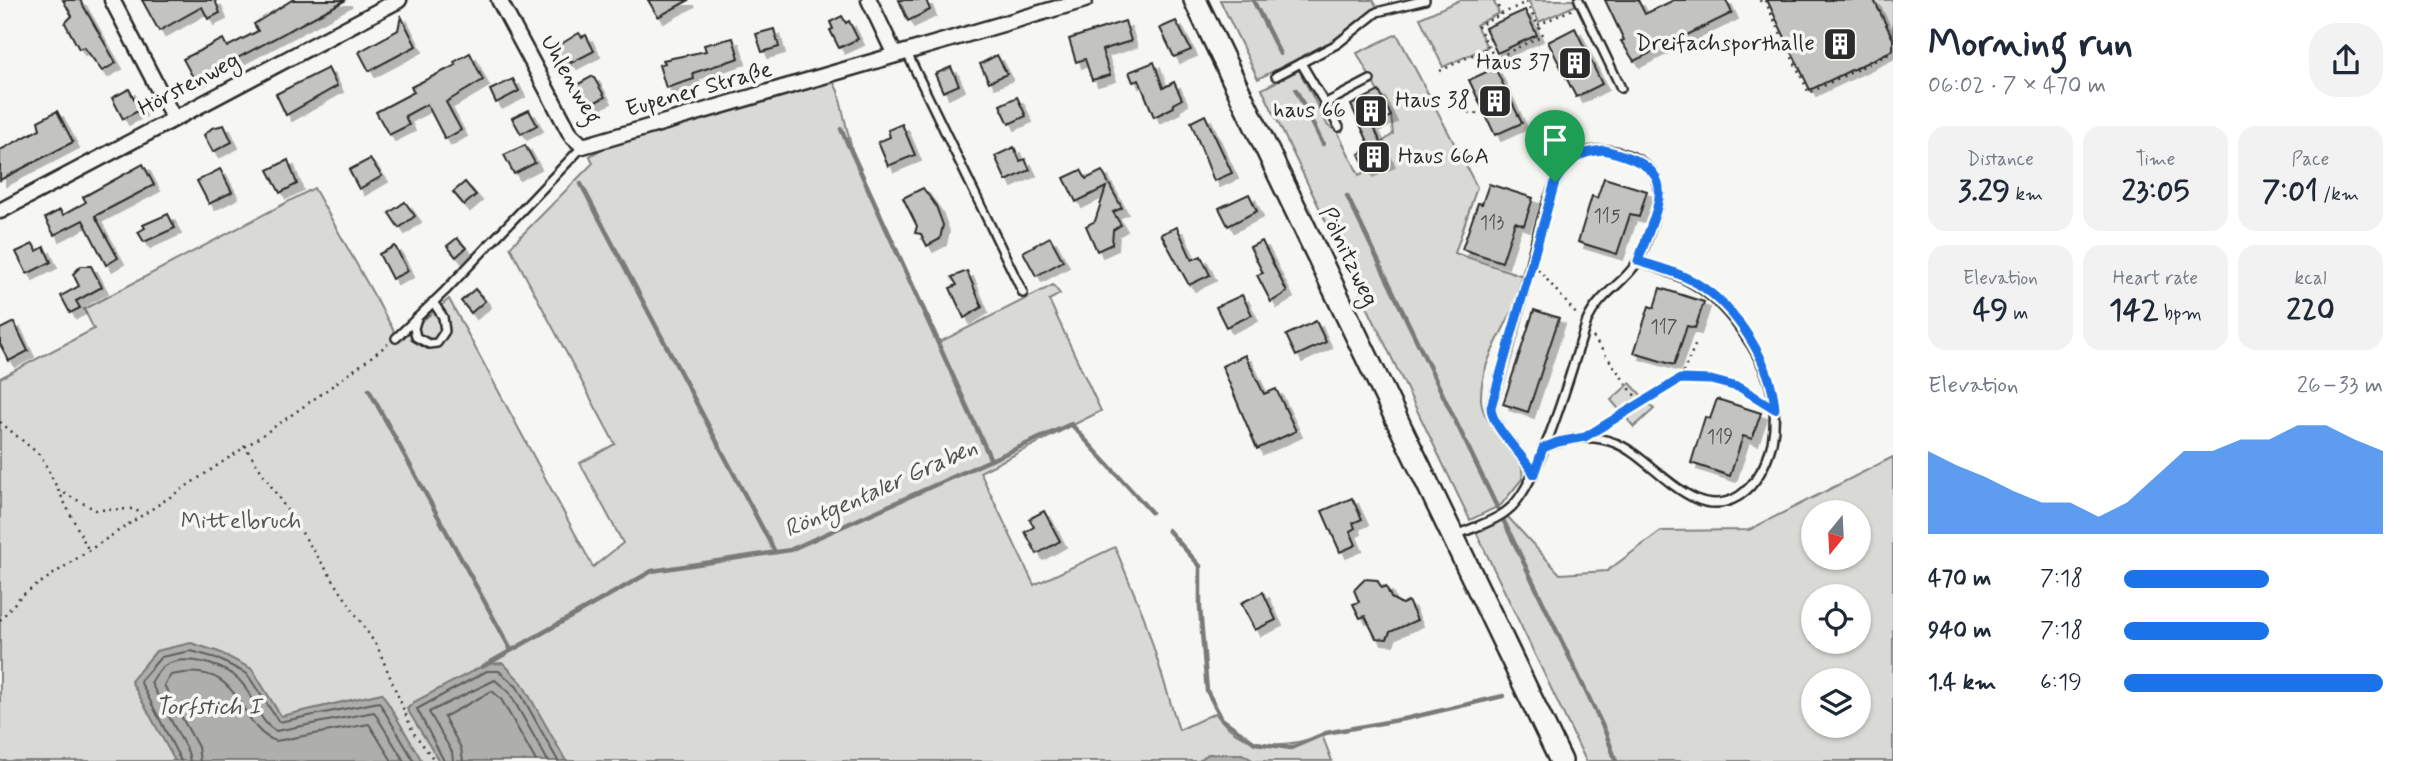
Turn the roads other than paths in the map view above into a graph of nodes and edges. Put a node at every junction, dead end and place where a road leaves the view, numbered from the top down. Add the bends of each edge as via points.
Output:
1 (112, 0) edge
2 (399, 0) edge
3 (499, 0) edge
4 (869, 0) edge
5 (1085, 0) edge
6 (1195, 0) edge
7 (1425, 0) edge
8 (1580, 2) edge
9 (900, 53) junction
10 (1301, 63) junction
11 (1276, 76) dead end
12 (1370, 80) dead end
13 (1622, 88) dead end
14 (1324, 104) junction
15 (174, 119) junction
16 (1339, 127) dead end
17 (583, 146) junction
18 (0, 211) edge
19 (1638, 261) junction
20 (1023, 293) dead end
21 (433, 302) junction
22 (417, 317) junction
23 (396, 338) road end
24 (1543, 448) junction
25 (1534, 474) junction
26 (1454, 536) junction
27 (1561, 761) edge

1 - 15 street
2 - 15 street, Hörstenweg
3 - 17 street, Uhlenweg via 571,135
4 - 9 street
5 - 9 street, Eupener Straße
6 - 26 street, Pölnitzweg
7 - 10 lane via 1377,12 1337,44
8 - 13 lane
9 - 17 street, Eupener Straße
9 - 20 lane
10 - 11 lane
10 - 14 lane
12 - 14 lane
14 - 16 lane
15 - 18 street, Hörstenweg
17 - 21 lane, Eupener Straße
19 - 24 lane via 1594,306
19 - 24 lane via 1687,278 1722,306 1758,353 1774,390 1771,445 1765,464 1746,491 1718,503 1692,496 1618,443 1585,437
19 - 25 lane via 1659,198 1656,174 1644,163 1604,150 1577,155 1555,182 1491,407 1494,422
21 - 22 lane, Eupener Straße
21 - 22 lane via 443,317 445,331 437,343 416,337
22 - 23 lane, Eupener Straße
24 - 25 lane
25 - 26 lane via 1507,512
26 - 27 street, Pölnitzweg

